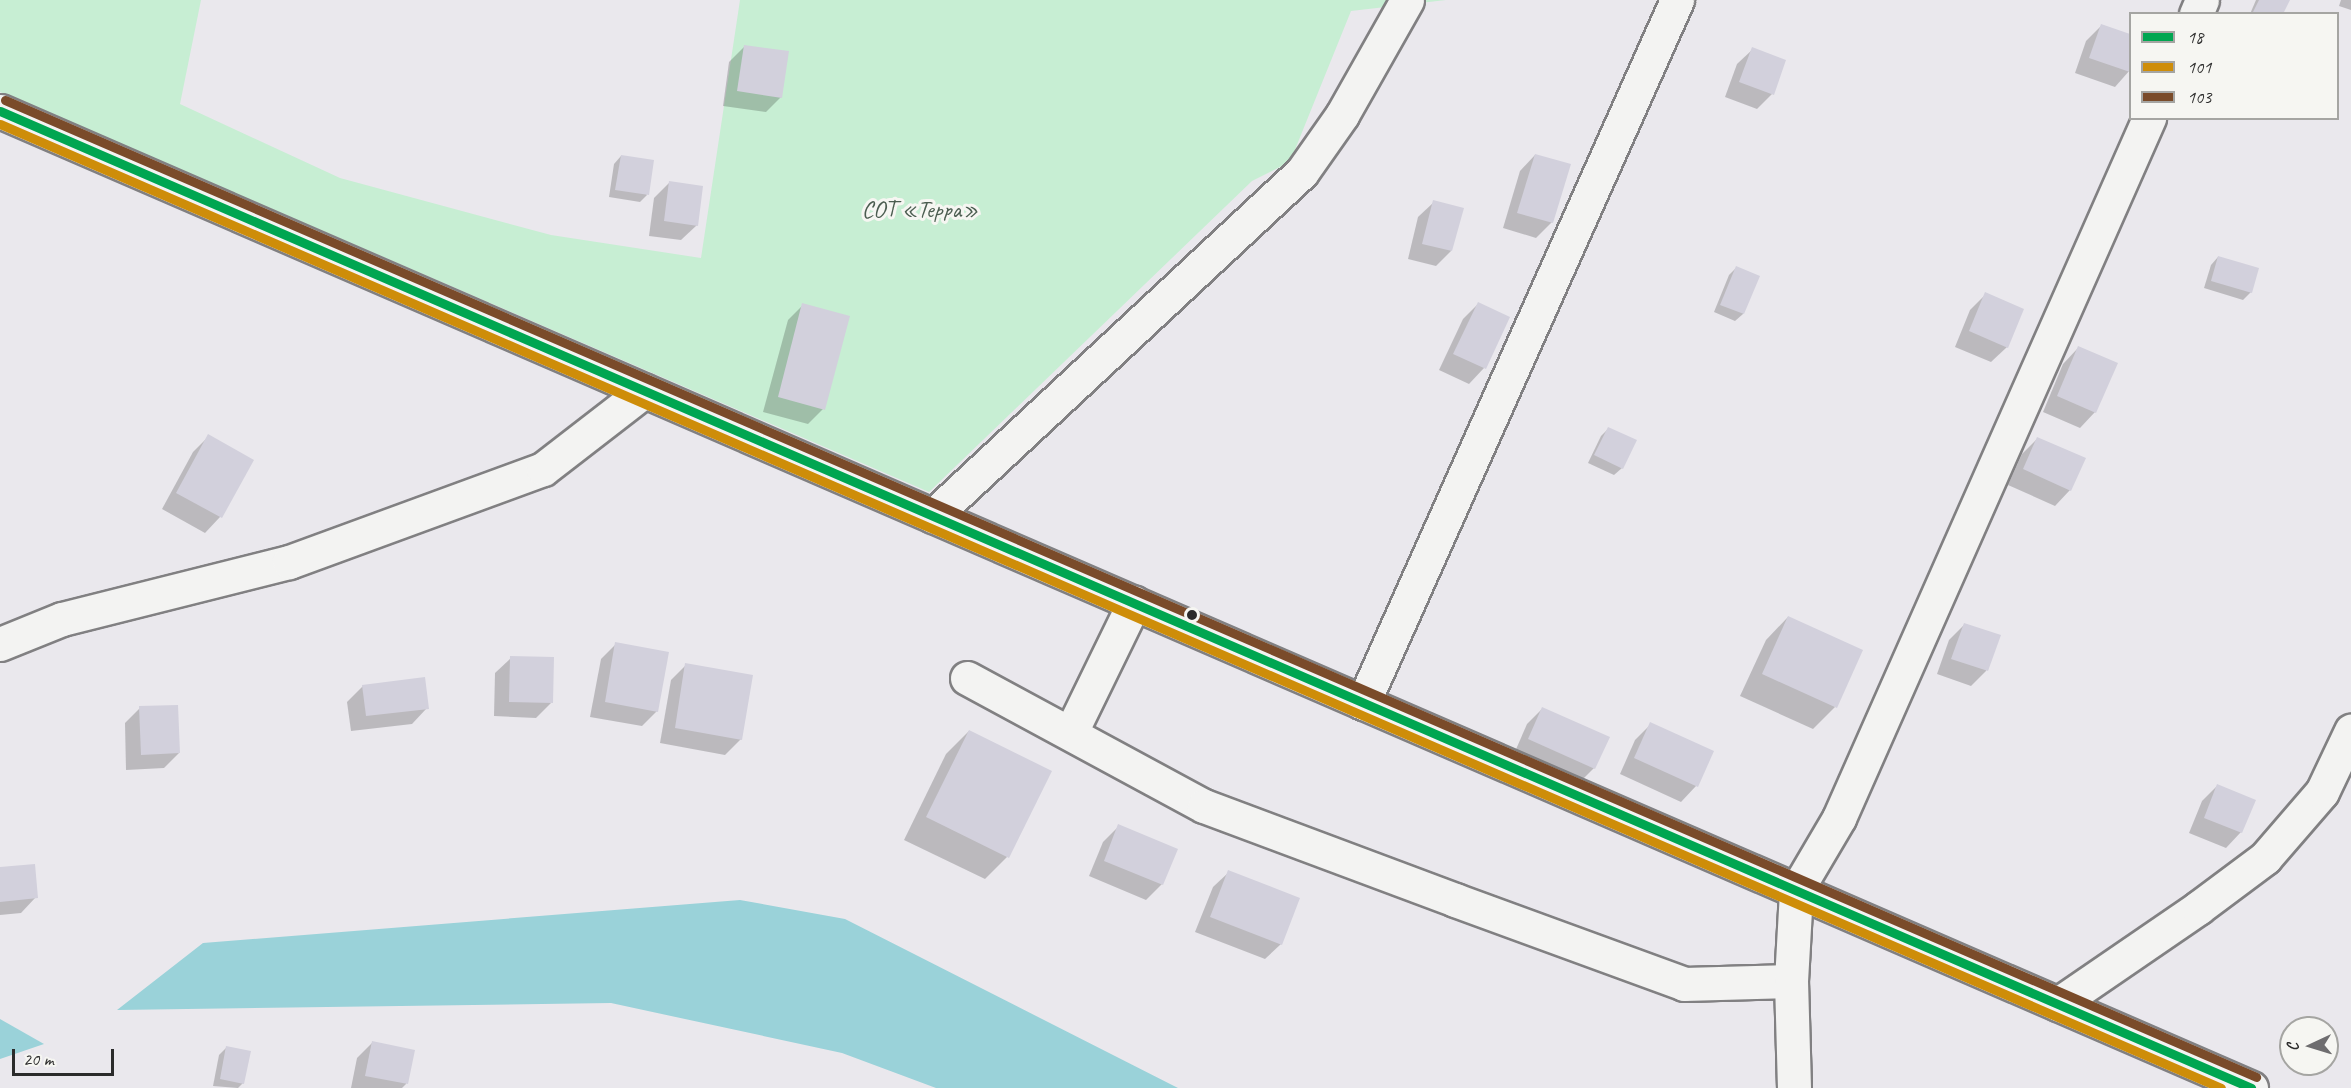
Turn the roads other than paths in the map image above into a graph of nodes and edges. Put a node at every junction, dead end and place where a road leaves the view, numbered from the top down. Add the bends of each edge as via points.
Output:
1 (1407, 0) edge
2 (1677, 0) edge
3 (0, 111) edge
4 (2148, 120) edge
5 (644, 391) junction
6 (933, 516) junction
7 (1134, 603) junction
8 (0, 644) edge
9 (967, 678) dead end
10 (1363, 703) junction
11 (2351, 730) edge
12 (1071, 732) junction
13 (1796, 891) junction
14 (1791, 981) junction
15 (2058, 1004) junction
16 (1794, 1088) edge
17 (2251, 1088) edge

1 - 6 street via 1342,115 1302,172
2 - 10 street
3 - 5 street
4 - 13 street via 1839,818
5 - 6 street
5 - 8 street via 543,469 289,562 62,619
6 - 7 street
7 - 10 street
7 - 12 street
9 - 12 street
10 - 13 street
11 - 15 street via 2322,792 2265,858
12 - 14 street via 1204,806 1684,984
13 - 14 street
13 - 15 street
14 - 16 street
15 - 17 street

